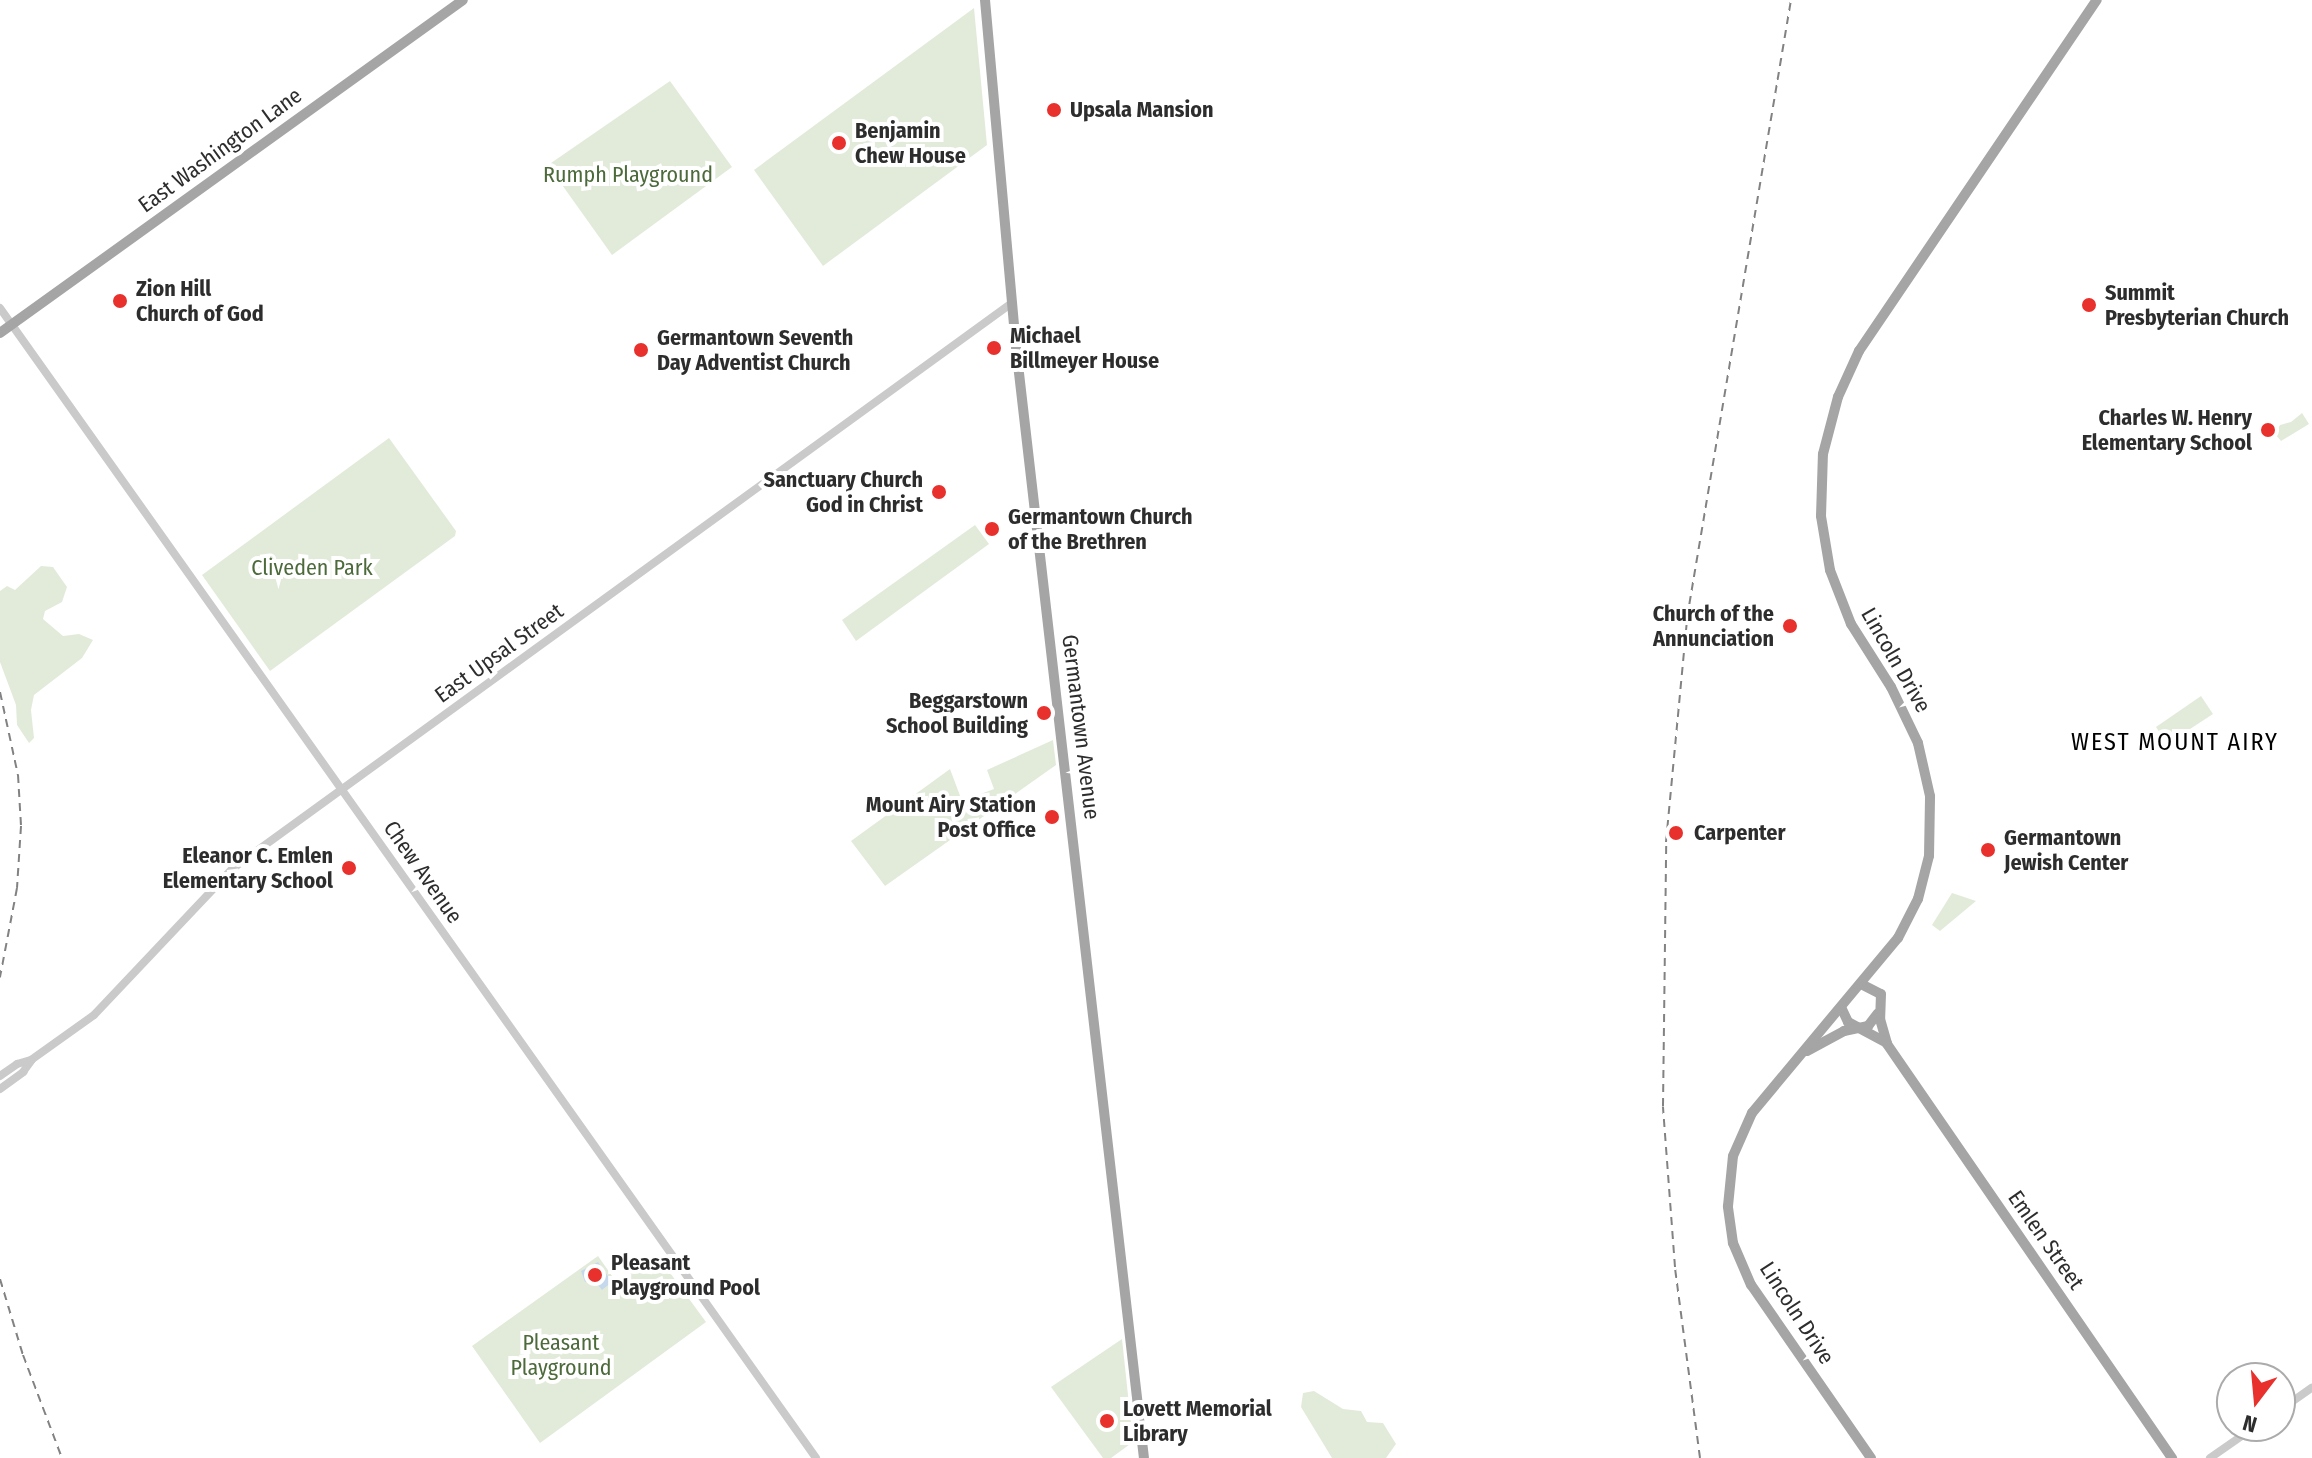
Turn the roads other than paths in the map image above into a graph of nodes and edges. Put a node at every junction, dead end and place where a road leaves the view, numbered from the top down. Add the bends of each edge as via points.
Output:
1 (463, 0) edge
2 (985, 0) edge
3 (2097, 0) edge
4 (1012, 303) junction
5 (0, 308) edge
6 (12, 325) junction
7 (0, 333) edge
8 (341, 789) junction
9 (1861, 984) junction
10 (1841, 1007) junction
11 (1879, 1011) junction
12 (1863, 1028) junction
13 (1887, 1044) junction
14 (1799, 1055) junction
15 (31, 1060) junction
16 (0, 1076) edge
17 (0, 1089) edge
18 (2233, 1442) edge
19 (816, 1458) edge
20 (1144, 1458) edge
21 (1871, 1458) edge
22 (2172, 1458) edge
23 (2210, 1458) edge

1 - 6 main road, East Washington Lane
2 - 4 main road, Germantown Avenue
3 - 9 main road, Lincoln Drive via 1859,351 1826,435 1820,502 1830,570 1851,624 1913,732 1931,812 1929,856 1918,899 1898,938
4 - 8 street, East Upsal Street
4 - 20 main road, Germantown Avenue
5 - 6 street, Chew Avenue
6 - 7 main road, East Washington Lane
6 - 8 street, Chew Avenue
8 - 15 street, East Upsal Street via 226,874 104,1006
8 - 19 street, Chew Avenue
9 - 10 main road, Lincoln Drive
9 - 11 main road, Emlen Street via 1879,991
10 - 12 main road, Emlen Street via 1848,1022
10 - 14 main road, Lincoln Drive
11 - 12 main road
11 - 13 main road, Emlen Street
12 - 13 main road, Emlen Street
12 - 14 main road via 1844,1031
13 - 22 main road, Emlen Street
14 - 21 main road, Lincoln Drive via 1740,1135 1729,1179 1729,1225 1751,1285
15 - 16 street, East Upsal Street
15 - 17 street, East Upsal Street
18 - 23 street

